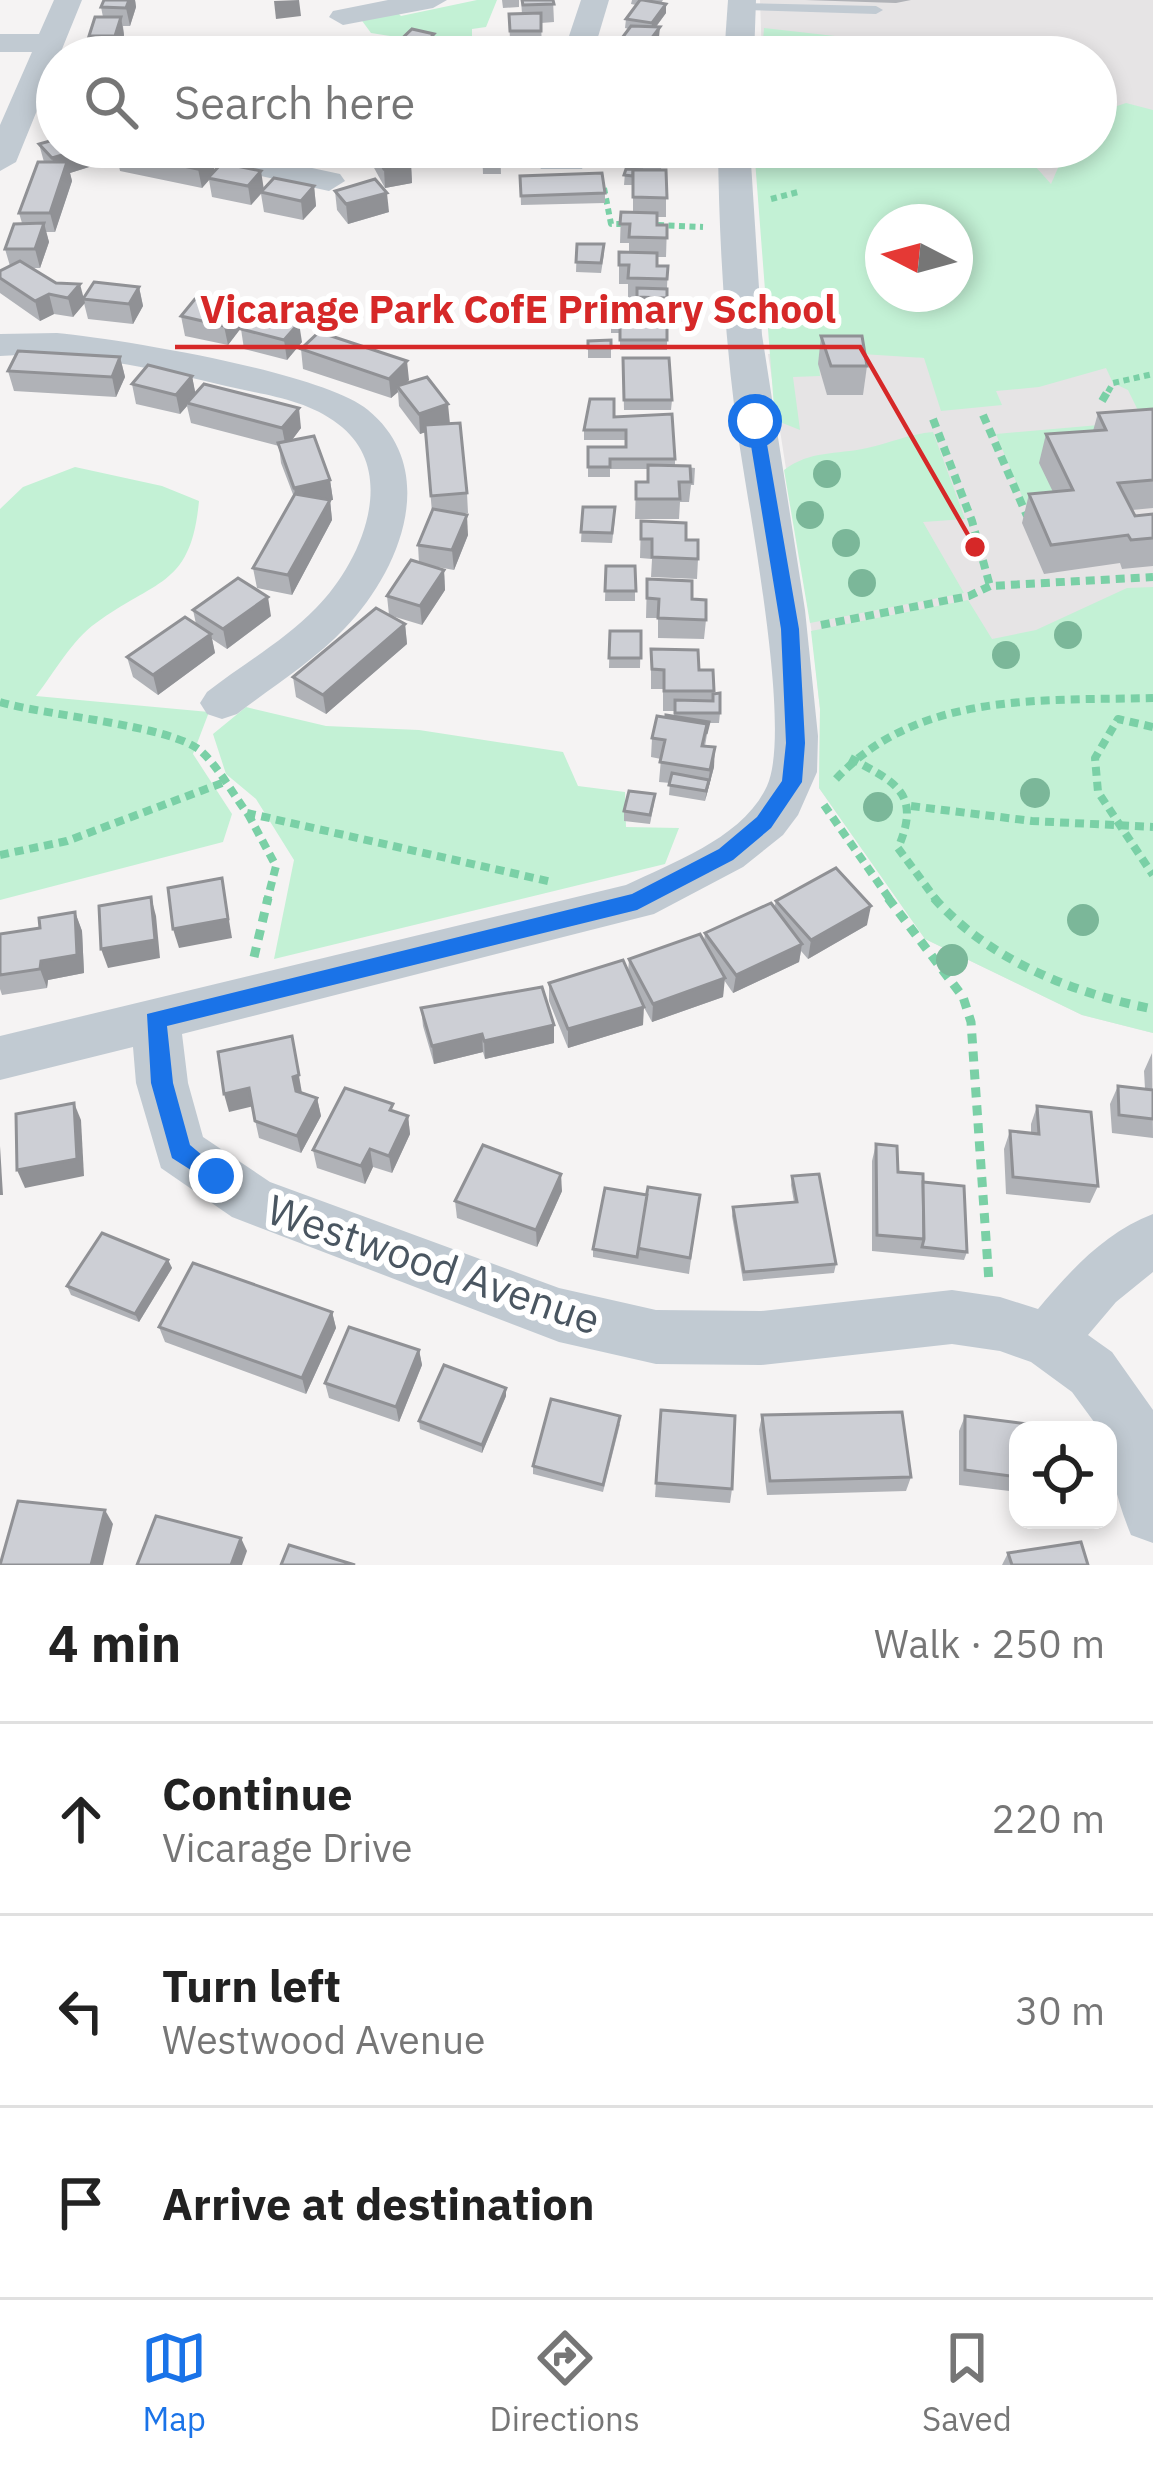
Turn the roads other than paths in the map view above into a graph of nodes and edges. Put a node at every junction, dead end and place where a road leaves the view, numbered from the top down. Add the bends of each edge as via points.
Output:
1 (68, 0) edge
2 (433, 0) edge
3 (596, 0) edge
4 (743, 3) edge
5 (876, 10) dead end
6 (344, 17) edge
7 (54, 36) edge
8 (584, 36) edge
9 (741, 36) edge
10 (0, 43) edge
11 (36, 43) edge
12 (36, 116) edge
13 (0, 162) edge
14 (266, 168) edge
15 (734, 168) edge
16 (329, 182) dead end
17 (0, 345) edge
18 (222, 703) dead end
19 (155, 1020) junction
20 (0, 1058) edge
21 (1153, 1239) edge
22 (1024, 1332) junction
23 (1153, 1513) edge

1 - 7 street
2 - 6 street
3 - 8 street
4 - 5 lane
4 - 9 street
10 - 11 street
12 - 13 street
14 - 16 street
15 - 19 street via 754,412 807,792 726,855 637,902
17 - 18 street via 162,359 304,394 356,418 376,445 390,472 389,511 371,566 332,617
19 - 20 street
19 - 22 street, Westwood Avenue via 180,1151 251,1200 491,1292 656,1336 761,1338 952,1317
21 - 22 street
22 - 23 street via 1092,1372 1126,1418

